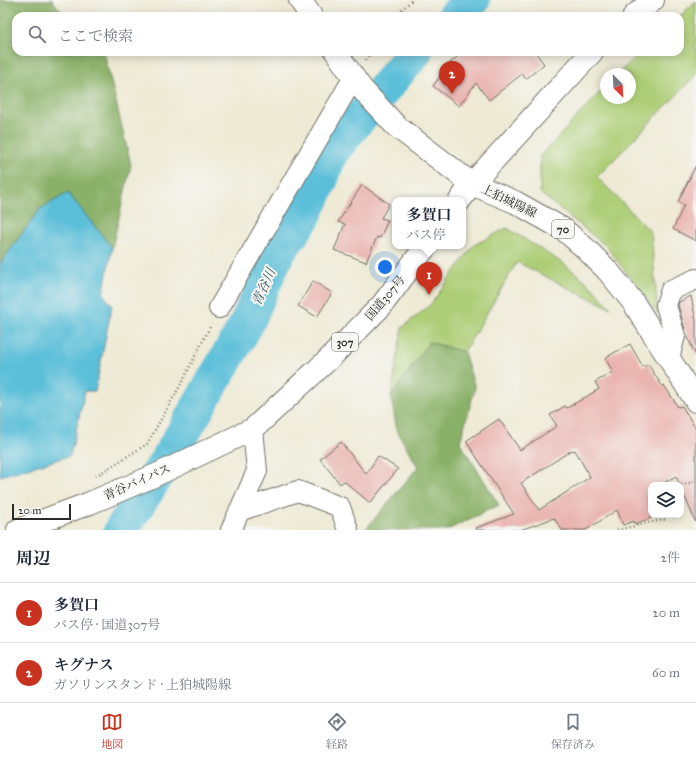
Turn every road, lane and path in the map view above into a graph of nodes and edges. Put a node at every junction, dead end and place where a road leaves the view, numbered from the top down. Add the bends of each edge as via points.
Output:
1 (300, 0) edge
2 (412, 0) edge
3 (653, 0) edge
4 (308, 12) edge
5 (400, 12) edge
6 (639, 12) edge
7 (339, 56) edge
8 (588, 56) edge
9 (358, 82) junction
10 (466, 192) edge
11 (424, 249) edge
12 (696, 279) edge
13 (219, 308) joint
14 (669, 358) junction
15 (696, 401) edge
16 (253, 429) junction
17 (93, 478) dead end
18 (696, 482) edge
19 (684, 484) edge
20 (239, 511) junction
21 (666, 518) edge
22 (18, 530) edge
23 (231, 530) edge
24 (348, 530) edge
25 (617, 530) edge

1 - 4 main road
2 - 5 path
3 - 6 main road
7 - 9 main road, 上狛城陽線 / 70
8 - 10 main road
9 - 10 main road, 上狛城陽線 / 70 via 396,126
9 - 13 street
10 - 14 main road, 上狛城陽線 / 70 via 515,202 563,229 608,271 633,302
11 - 16 main road, 国道307号 / 307 via 382,305
12 - 14 street via 671,290 666,305 675,336
13 - 17 path via 180,386 147,444
14 - 15 main road, 上狛城陽線 / 70
16 - 20 street via 257,471
16 - 22 main road, 青谷バイパス / 307 via 90,503
18 - 19 path
20 - 23 street
20 - 24 street via 298,491 340,507
21 - 25 path

